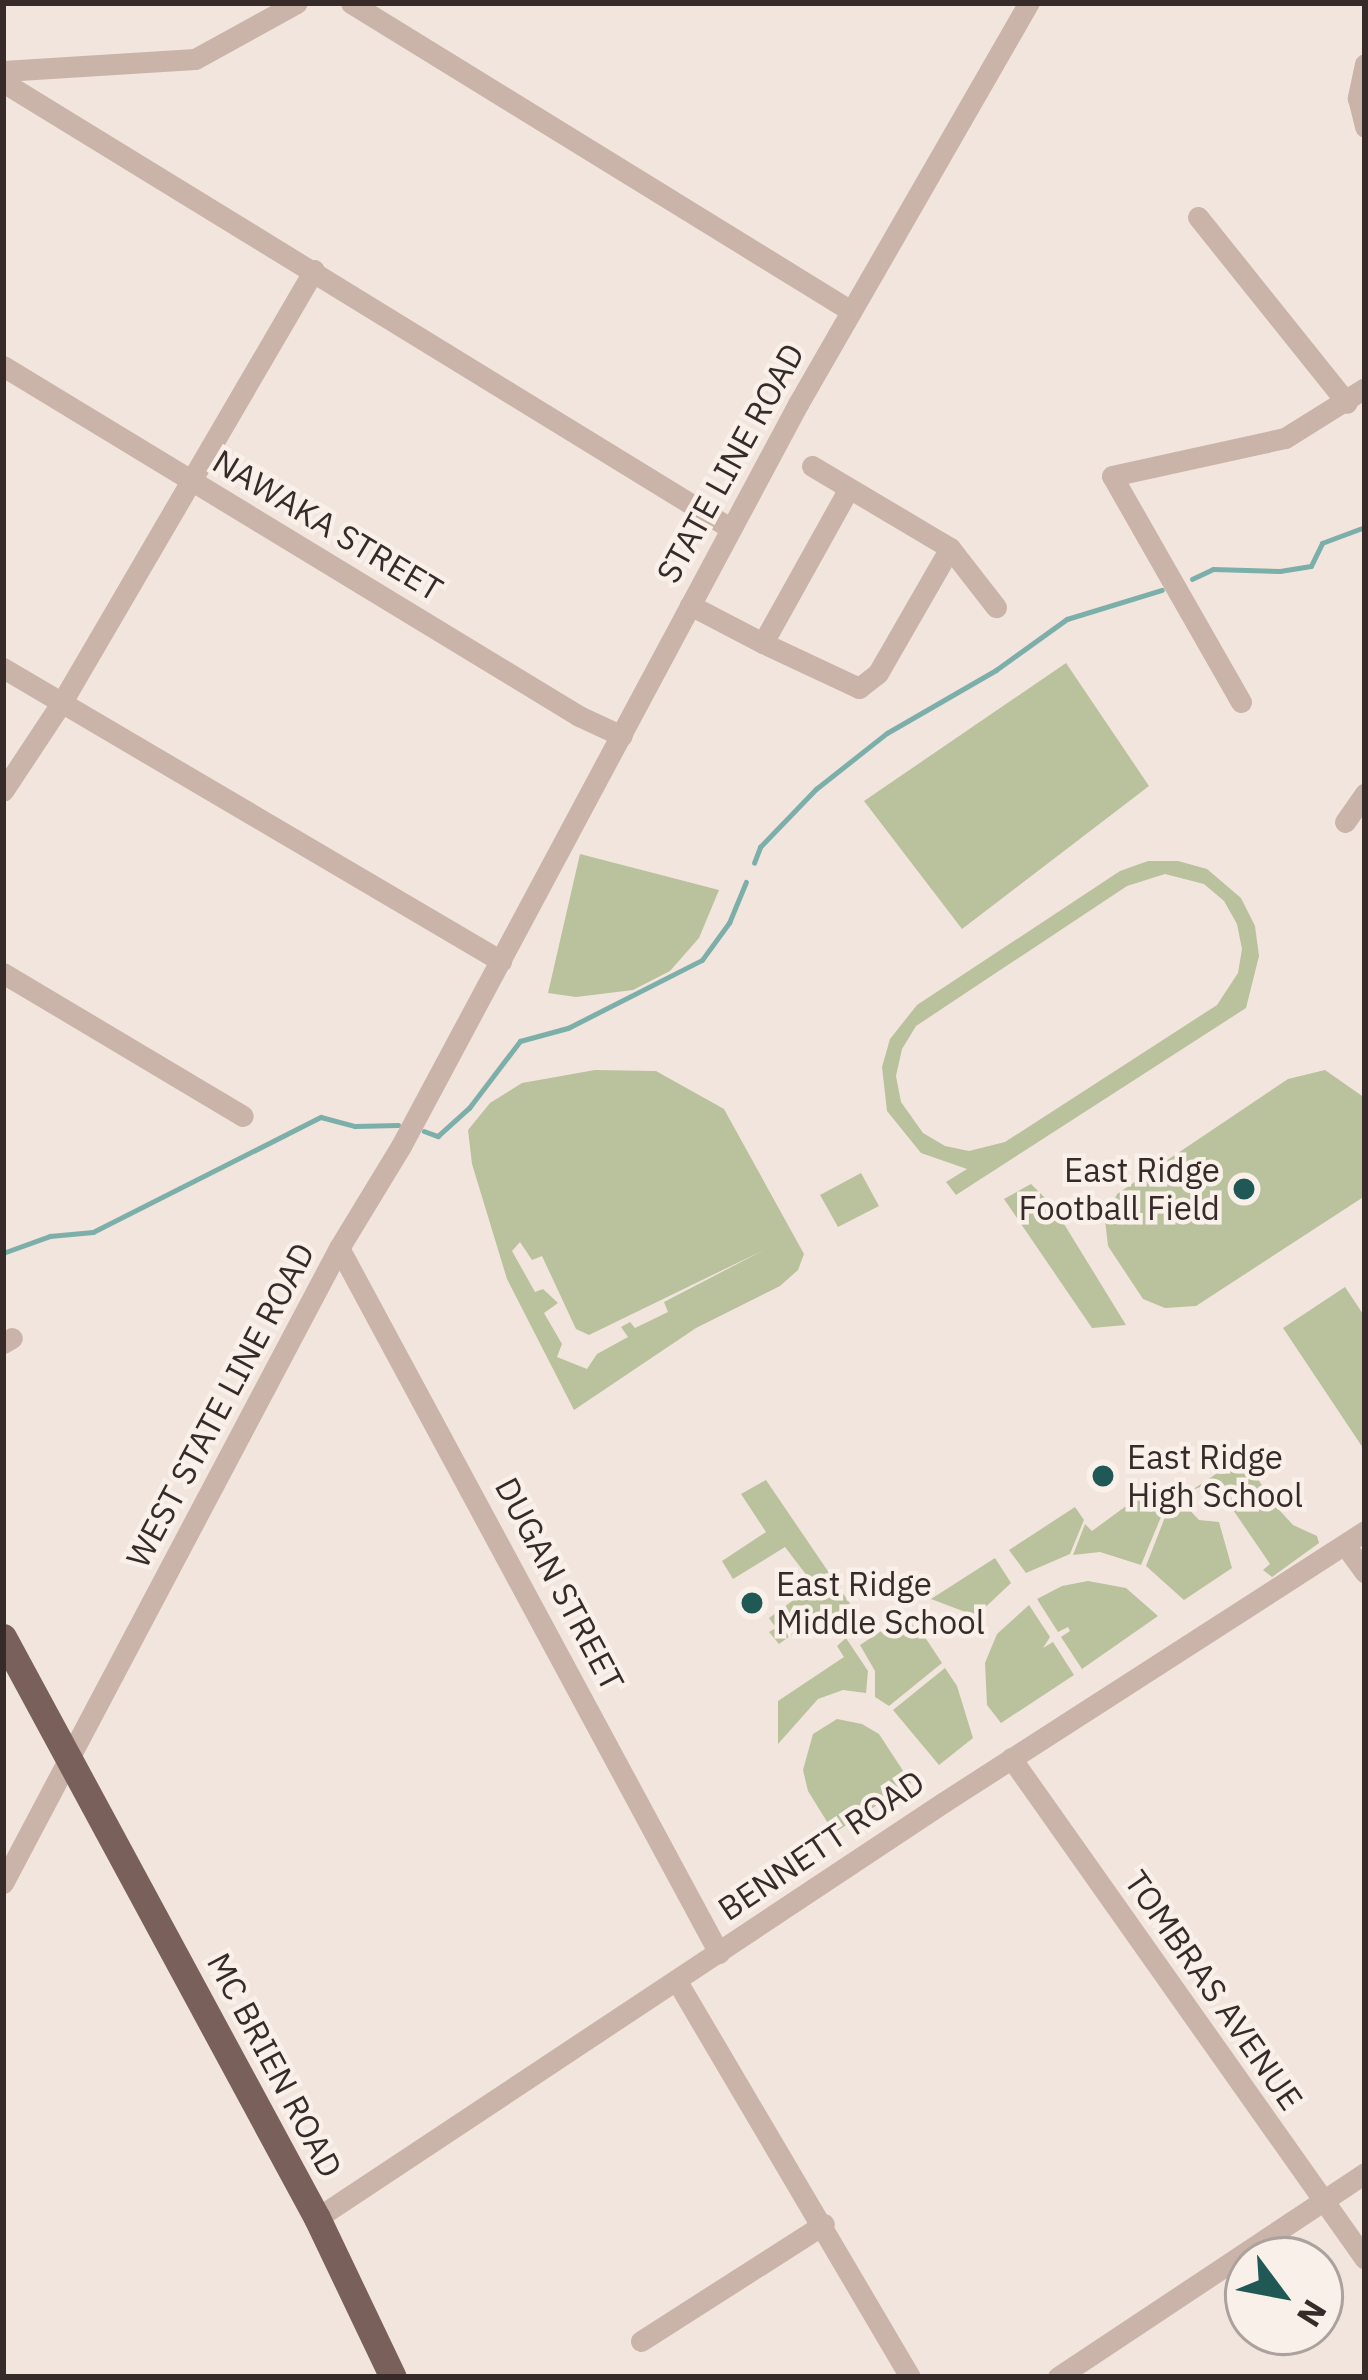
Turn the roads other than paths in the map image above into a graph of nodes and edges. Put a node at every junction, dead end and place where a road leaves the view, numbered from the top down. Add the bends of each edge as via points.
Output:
1 (297, 3) edge
2 (351, 3) edge
3 (1029, 3) edge
4 (1365, 64) edge
5 (3, 71) edge
6 (3, 82) edge
7 (1365, 127) edge
8 (1198, 217) dead end
9 (314, 270) junction
10 (851, 311) junction
11 (3, 366) edge
12 (1356, 395) edge
13 (812, 466) dead end
14 (190, 480) junction
15 (848, 490) junction
16 (730, 528) junction
17 (950, 548) junction
18 (690, 605) junction
19 (996, 607) dead end
20 (763, 643) junction
21 (3, 668) edge
22 (62, 702) junction
23 (1241, 702) dead end
24 (622, 736) junction
25 (3, 791) edge
26 (1365, 793) edge
27 (1346, 822) dead end
28 (501, 961) junction
29 (3, 973) edge
30 (242, 1116) dead end
31 (339, 1248) junction
32 (1365, 1531) edge
33 (1345, 1545) junction
34 (1365, 1573) edge
35 (3, 1637) edge
36 (1011, 1759) junction
37 (70, 1760) junction
38 (3, 1883) edge
39 (719, 1953) junction
40 (678, 1983) junction
41 (1365, 2174) edge
42 (1322, 2202) junction
43 (317, 2218) junction
44 (824, 2224) junction
45 (1365, 2259) edge
46 (641, 2342) dead end
47 (393, 2377) edge
48 (910, 2377) edge
49 (1058, 2377) edge

1 - 5 street via 195,59
2 - 10 street
3 - 10 street, STATE LINE ROAD
4 - 7 street via 1358,98
6 - 9 street
8 - 12 street
9 - 14 street
9 - 16 street
10 - 16 street, STATE LINE ROAD
11 - 14 street, NAWAKA STREET
12 - 23 street via 1285,438 1112,476
13 - 15 street
14 - 22 street
14 - 24 street, NAWAKA STREET
15 - 17 street
15 - 20 street
16 - 18 street, STATE LINE ROAD
17 - 19 street
17 - 20 street via 878,673 859,688
18 - 20 street
18 - 24 street, STATE LINE ROAD
21 - 22 street
22 - 25 street
22 - 28 street
24 - 28 street, STATE LINE ROAD
26 - 27 street
28 - 31 street, WEST STATE LINE ROAD
29 - 30 street
31 - 37 street, WEST STATE LINE ROAD
31 - 39 street, DUGAN STREET
32 - 33 street, BENNETT ROAD
33 - 34 street
33 - 36 street, BENNETT ROAD
35 - 37 main road, MC BRIEN ROAD
36 - 39 street, BENNETT ROAD
36 - 42 street, TOMBRAS AVENUE
37 - 38 street, WEST STATE LINE ROAD
37 - 43 main road, MC BRIEN ROAD
39 - 40 street, BENNETT ROAD
40 - 43 street, BENNETT ROAD
40 - 44 street
41 - 42 street
42 - 45 street, TOMBRAS AVENUE
42 - 49 street
43 - 47 main road, MC BRIEN ROAD
44 - 46 street
44 - 48 street

